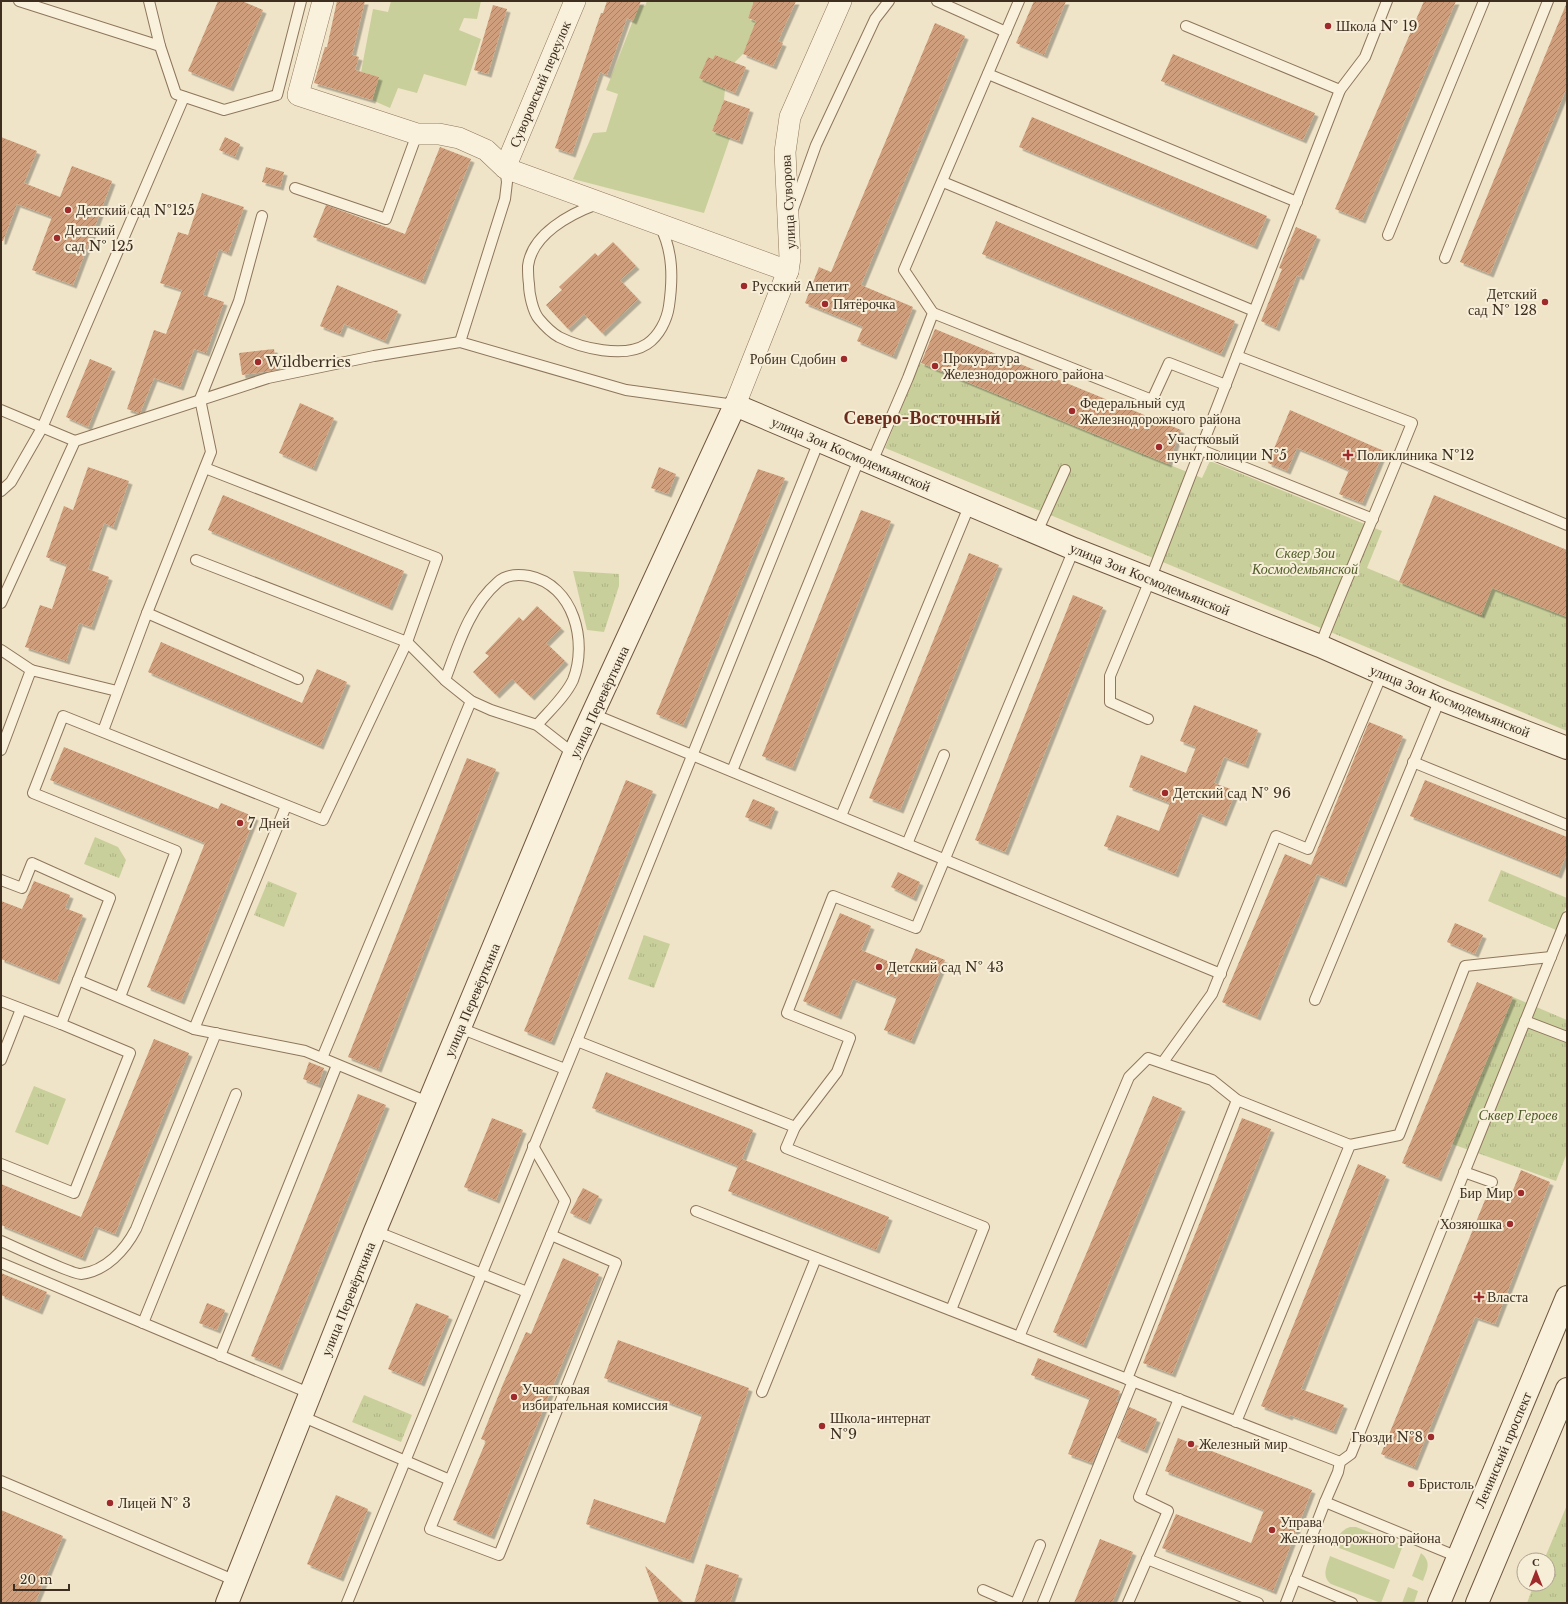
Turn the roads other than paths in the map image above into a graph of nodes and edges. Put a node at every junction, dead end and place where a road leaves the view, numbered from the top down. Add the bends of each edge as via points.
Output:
1 (19, 1) edge
2 (149, 1) edge
3 (301, 1) edge
4 (323, 1) edge
5 (575, 1) edge
6 (841, 1) edge
7 (889, 1) edge
8 (937, 1) edge
9 (1019, 1) edge
10 (1387, 1) edge
11 (1484, 1) edge
12 (1548, 1) edge
13 (1186, 26) dead end
14 (1006, 32) junction
15 (160, 46) junction
16 (988, 74) junction
17 (1340, 90) junction
18 (184, 97) junction
19 (417, 134) junction
20 (505, 168) junction
21 (943, 182) junction
22 (295, 188) dead end
23 (601, 202) junction
24 (1297, 202) junction
25 (262, 216) dead end
26 (788, 222) junction
27 (659, 224) junction
28 (1388, 235) dead end
29 (1445, 258) dead end
30 (788, 271) junction
31 (1254, 311) junction
32 (933, 313) junction
33 (460, 342) junction
34 (1237, 356) junction
35 (1226, 385) junction
36 (200, 399) junction
37 (736, 405) junction
38 (1, 410) edge
39 (42, 428) junction
40 (75, 441) junction
41 (819, 441) junction
42 (1201, 450) junction
43 (1398, 455) junction
44 (866, 460) junction
45 (205, 468) junction
46 (1065, 470) dead end
47 (1, 491) edge
48 (970, 504) junction
49 (1373, 519) junction
50 (1567, 525) edge
51 (1037, 532) junction
52 (1074, 549) junction
53 (196, 560) dead end
54 (1150, 580) junction
55 (1, 603) edge
56 (147, 612) junction
57 (407, 642) junction
58 (1320, 646) junction
59 (1, 650) edge
60 (31, 670) junction
61 (1382, 674) junction
62 (298, 679) dead end
63 (445, 680) junction
64 (117, 691) junction
65 (1440, 699) junction
66 (471, 701) junction
67 (593, 714) junction
68 (1148, 719) dead end
69 (537, 725) junction
70 (103, 731) junction
71 (1567, 748) edge
72 (1, 750) edge
73 (574, 754) junction
74 (692, 754) junction
75 (944, 755) dead end
76 (1413, 762) junction
77 (732, 771) junction
78 (286, 806) junction
79 (841, 816) junction
80 (1567, 825) edge
81 (907, 844) junction
82 (945, 860) junction
83 (1, 880) edge
84 (1567, 917) edge
85 (1551, 957) junction
86 (1221, 974) junction
87 (78, 980) junction
88 (120, 997) junction
89 (1315, 1000) dead end
90 (1, 1001) edge
91 (21, 1009) junction
92 (1525, 1021) junction
93 (61, 1024) junction
94 (460, 1028) junction
95 (194, 1029) junction
96 (216, 1033) junction
97 (1567, 1038) edge
98 (577, 1041) junction
99 (322, 1058) junction
100 (1, 1060) edge
101 (1162, 1062) junction
102 (337, 1065) junction
103 (565, 1069) junction
104 (236, 1094) dead end
105 (1237, 1100) junction
106 (428, 1102) junction
107 (795, 1127) junction
108 (1350, 1145) junction
109 (534, 1146) junction
110 (1, 1164) edge
111 (1464, 1172) junction
112 (1492, 1182) dead end
113 (696, 1211) dead end
114 (375, 1231) junction
115 (551, 1235) junction
116 (1, 1241) edge
117 (816, 1258) junction
118 (1, 1263) edge
119 (481, 1274) junction
120 (527, 1292) junction
121 (1567, 1297) edge
122 (952, 1310) junction
123 (143, 1323) junction
124 (1019, 1337) junction
125 (220, 1356) junction
126 (1130, 1380) junction
127 (1567, 1389) edge
128 (762, 1392) dead end
129 (309, 1393) junction
130 (1179, 1399) junction
131 (300, 1416) junction
132 (1236, 1422) junction
133 (405, 1460) junction
134 (1340, 1462) junction
135 (450, 1480) junction
136 (1, 1481) edge
137 (1325, 1502) junction
138 (1040, 1545) dead end
139 (1458, 1557) junction
140 (1147, 1559) junction
141 (1295, 1579) junction
142 (236, 1581) junction
143 (983, 1590) dead end
144 (226, 1603) edge
145 (347, 1603) edge
146 (1013, 1603) edge
147 (1016, 1603) edge
148 (1044, 1603) edge
149 (1128, 1603) edge
150 (1258, 1603) edge
151 (1286, 1603) edge
152 (1352, 1603) edge
153 (1439, 1603) edge
154 (1477, 1603) edge

1 - 15 lane
2 - 15 lane
3 - 18 lane via 277,95 224,110
4 - 19 street via 298,95
5 - 20 street, Суворовский переулок
6 - 26 street, улица Суворова via 790,117 784,152
7 - 26 lane via 875,19 816,145
8 - 14 lane
9 - 14 lane
10 - 17 lane via 1365,57
11 - 28 lane
12 - 29 lane
13 - 17 lane
14 - 16 lane
15 - 18 lane via 176,94
16 - 21 lane
16 - 24 lane
17 - 24 lane
18 - 39 lane
19 - 20 street via 439,134 473,143 497,158
19 - 22 lane via 386,220
20 - 23 street
20 - 33 lane via 505,199
21 - 31 lane
21 - 32 lane via 904,270
23 - 27 street
23 - 27 lane via 565,219 546,233 535,246 528,265 529,294 538,318 558,336 586,348 632,350 646,345 661,328 667,315 671,293 671,265 669,247
24 - 31 lane
25 - 36 lane via 239,301
26 - 30 street, улица Суворова
27 - 30 street
30 - 37 street, улица Суворова
31 - 34 lane
32 - 35 lane via 1152,400 1169,363
32 - 44 lane via 908,378
33 - 36 lane via 374,356 268,378
33 - 37 lane via 626,390
34 - 35 lane
34 - 43 lane via 1412,423
35 - 42 lane
36 - 40 lane
36 - 45 lane via 212,452
37 - 41 street, улица Зои Космодемьянской
37 - 67 street, улица Перевёрткина
38 - 39 lane
39 - 40 lane
39 - 47 lane via 11,482
40 - 55 lane
41 - 44 street, улица Зои Космодемьянской
41 - 74 lane
42 - 49 lane
42 - 54 lane
43 - 49 lane
43 - 50 lane
44 - 48 street, улица Зои Космодемьянской
44 - 77 lane
45 - 56 lane
45 - 57 lane via 437,558
46 - 51 lane
48 - 51 street, улица Зои Космодемьянской
48 - 79 lane
49 - 58 lane
51 - 52 street, улица Зои Космодемьянской
52 - 54 street, улица Зои Космодемьянской
52 - 82 lane
53 - 57 lane
54 - 58 street, улица Зои Космодемьянской
54 - 68 lane via 1110,676 1110,702
56 - 62 lane
56 - 64 lane
57 - 63 lane
57 - 78 lane via 323,820
58 - 61 street, улица Зои Космодемьянской
59 - 60 lane
60 - 64 lane
60 - 72 lane
61 - 65 street, улица Зои Космодемьянской
61 - 86 lane via 1308,849 1276,836
63 - 66 lane
63 - 69 lane via 465,627 484,597 498,582 506,577 520,575 548,582 568,603 575,620 578,645 572,680 562,698
64 - 70 lane
65 - 71 street, улица Зои Космодемьянской
65 - 76 lane
66 - 69 lane
66 - 99 lane
67 - 73 street, улица Перевёрткина
67 - 74 lane
69 - 73 lane
70 - 78 lane
70 - 88 lane via 63,716 33,793 176,851
73 - 94 street, улица Перевёрткина
74 - 77 lane
74 - 98 lane
75 - 81 lane
76 - 80 lane
76 - 89 lane
77 - 79 lane
78 - 95 lane
79 - 81 lane
81 - 82 lane
82 - 86 lane
82 - 107 lane via 916,928 833,896 787,1013 850,1038 837,1072
83 - 87 lane via 22,888 32,863 110,898
84 - 85 lane
85 - 92 lane
85 - 108 lane via 1465,966 1399,1134
86 - 101 lane via 1212,994
87 - 88 lane
87 - 93 lane
88 - 95 lane
90 - 91 lane
91 - 93 lane
91 - 100 lane
92 - 97 lane
92 - 111 lane
93 - 110 lane via 130,1053 74,1193
94 - 103 lane
94 - 106 street, улица Перевёрткина
95 - 96 lane
96 - 99 lane via 305,1051
96 - 116 lane via 136,1229 114,1259 95,1270 79,1274
98 - 103 lane
98 - 107 lane
99 - 102 lane
101 - 105 lane via 1212,1080
101 - 124 lane via 1148,1058 1129,1077
102 - 106 lane
102 - 125 lane
103 - 109 lane
104 - 123 lane
105 - 108 lane
105 - 126 lane
106 - 114 street, улица Перевёрткина
107 - 122 lane via 786,1148 984,1227
108 - 132 lane
109 - 115 lane via 565,1201
109 - 119 lane
111 - 112 lane
111 - 134 lane via 1351,1454
113 - 117 lane
114 - 119 lane
114 - 129 street, улица Перевёрткина
115 - 120 lane
115 - 135 lane via 616,1263 499,1555 430,1528
117 - 122 lane
117 - 128 lane
118 - 123 lane
119 - 120 lane
119 - 133 lane
120 - 135 lane
121 - 139 street, Ленинский проспект
122 - 124 lane
123 - 125 lane
124 - 126 lane
125 - 129 lane
126 - 130 lane
126 - 148 lane
127 - 154 street
129 - 131 street, улица Перевёрткина
130 - 132 lane
130 - 140 lane via 1139,1497 1168,1511
131 - 133 lane
131 - 142 street, улица Перевёрткина
132 - 134 lane
133 - 135 lane
133 - 145 lane
134 - 137 lane
136 - 142 lane
137 - 139 lane
137 - 141 lane
138 - 147 lane
139 - 153 street, Ленинский проспект
140 - 149 lane
140 - 150 lane
141 - 151 lane
141 - 152 lane
142 - 144 street, улица Перевёрткина
143 - 146 lane

